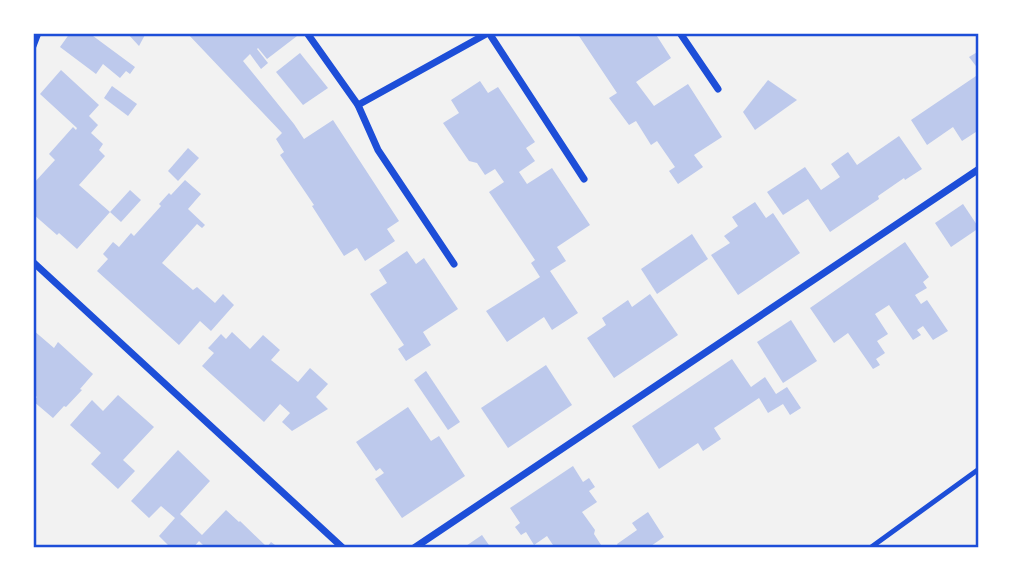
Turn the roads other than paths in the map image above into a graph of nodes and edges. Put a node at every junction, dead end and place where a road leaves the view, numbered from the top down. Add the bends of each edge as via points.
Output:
1 (38, 33) edge
2 (307, 33) edge
3 (489, 33) edge
4 (680, 33) edge
5 (33, 46) edge
6 (718, 89) dead end
7 (358, 105) junction
8 (979, 169) edge
9 (584, 179) dead end
10 (33, 262) edge
11 (454, 264) dead end
12 (979, 469) edge
13 (342, 548) edge
14 (414, 548) edge
15 (870, 548) edge

1 - 5 street
2 - 7 street
3 - 7 street
3 - 9 street
4 - 6 street
7 - 11 street via 378,150
8 - 14 street
10 - 13 street
12 - 15 lane

